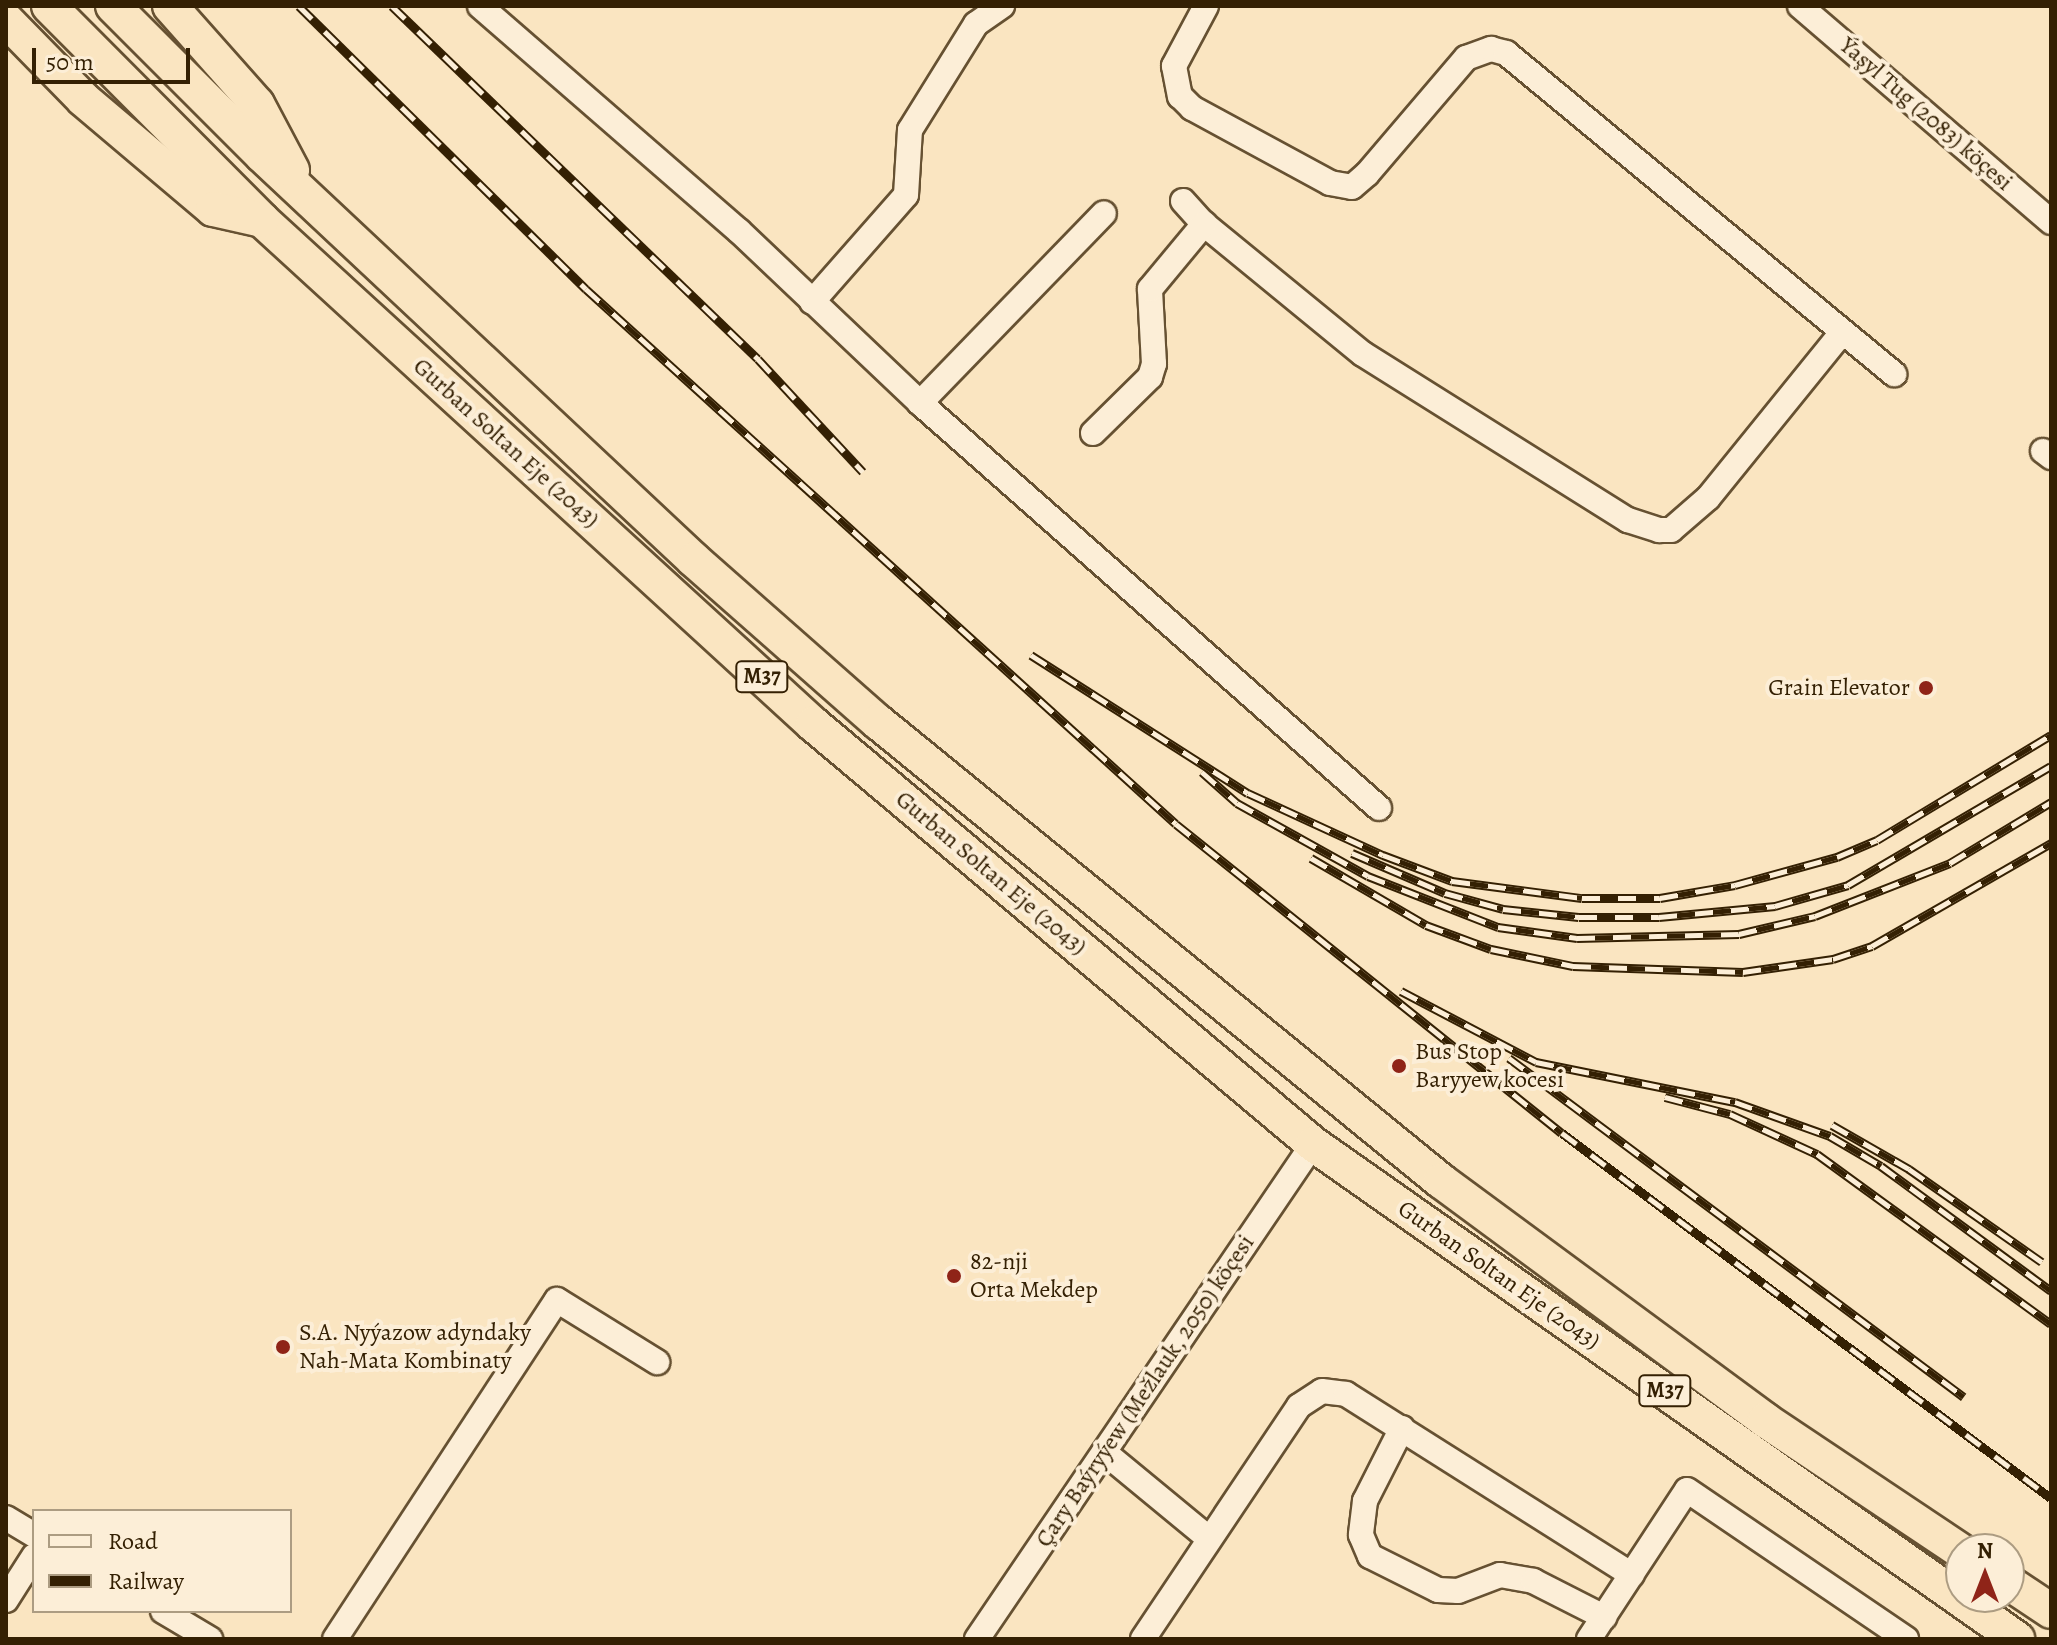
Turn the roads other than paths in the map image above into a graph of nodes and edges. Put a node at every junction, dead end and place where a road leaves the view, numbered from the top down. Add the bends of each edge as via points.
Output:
1 (49, 6) edge
2 (113, 6) edge
3 (170, 6) edge
4 (480, 6) edge
5 (1002, 6) edge
6 (1206, 6) edge
7 (1800, 6) edge
8 (6, 20) edge
9 (305, 195) junction
10 (1183, 201) dead end
11 (1104, 213) dead end
12 (262, 220) junction
13 (2051, 222) edge
14 (1204, 224) junction
15 (812, 302) junction
16 (1841, 334) junction
17 (1894, 374) dead end
18 (920, 403) junction
19 (1093, 433) dead end
20 (1379, 808) dead end
21 (1313, 1144) junction
22 (657, 1362) dead end
23 (1402, 1428) junction
24 (1104, 1452) junction
25 (6, 1518) edge
26 (32, 1534) edge
27 (1207, 1537) junction
28 (1945, 1540) edge
29 (32, 1559) edge
30 (1632, 1575) junction
31 (2025, 1594) edge
32 (6, 1600) edge
33 (2051, 1611) edge
34 (166, 1613) edge
35 (1602, 1630) edge
36 (210, 1639) edge
37 (335, 1639) edge
38 (977, 1639) edge
39 (1143, 1639) edge
40 (1906, 1639) edge
41 (2016, 1639) edge

1 - 12 highway, Gurban Soltan Eje (2043) / M37
2 - 9 highway, Gurban Soltan Eje (2043) / M37
3 - 9 highway via 257,104
4 - 15 street
5 - 15 street via 976,24 910,130 906,195
6 - 16 street via 1174,66 1180,96 1192,108 1330,183 1352,187 1367,174 1466,58 1491,49 1506,53
7 - 13 street, Ýaşyl Tug (2083) köçesi
8 - 12 highway via 83,99 213,209
9 - 28 highway, Gurban Soltan Eje (2043) / M37 via 694,560 878,722 1299,1069 1765,1420
10 - 14 street
11 - 18 street
12 - 21 highway, Gurban Soltan Eje (2043) / M37 via 813,724
14 - 16 street via 1363,354 1628,520 1659,530 1671,530 1708,498
14 - 19 street via 1150,289 1150,377
15 - 18 street
16 - 17 street
18 - 20 street
21 - 24 street, Çary Baýryýew (Mežlauk, 2050) köçesi
21 - 41 highway, Gurban Soltan Eje (2043) / M37
22 - 37 street via 557,1300
23 - 27 street via 1346,1394 1322,1391 1307,1396
23 - 30 street
23 - 35 street via 1365,1501 1361,1535 1370,1556 1438,1590 1458,1591 1500,1575 1533,1581
24 - 27 street
24 - 38 street, Çary Baýryýew (Mežlauk, 2050) köçesi
25 - 26 street
27 - 39 street
29 - 32 street
30 - 35 street
30 - 40 street via 1687,1490
31 - 33 highway
34 - 36 street

